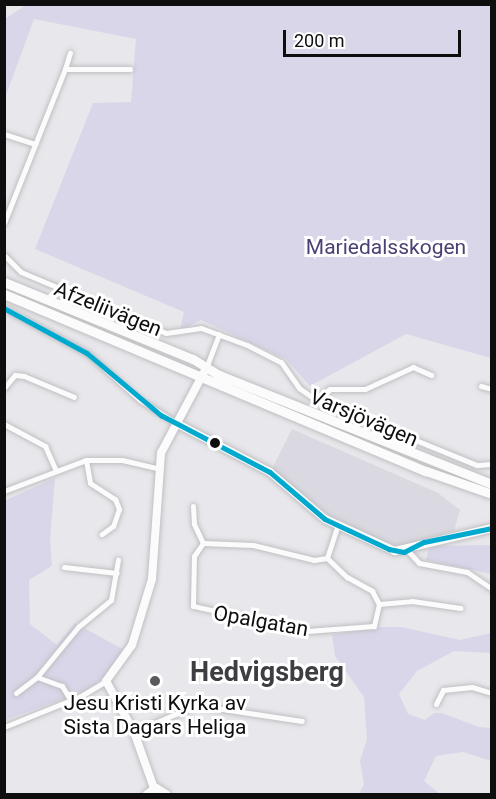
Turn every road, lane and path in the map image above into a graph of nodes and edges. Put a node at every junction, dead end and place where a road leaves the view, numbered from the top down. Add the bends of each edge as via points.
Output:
1 (70, 54) dead end
2 (65, 69) junction
3 (130, 69) dead end
4 (4, 134) edge
5 (35, 144) junction
6 (4, 224) edge
7 (4, 255) edge
8 (4, 282) edge
9 (4, 294) edge
10 (4, 309) edge
11 (219, 334) junction
12 (206, 368) junction
13 (431, 375) dead end
14 (201, 378) junction
15 (481, 386) dead end
16 (4, 388) edge
17 (492, 389) edge
18 (74, 397) dead end
19 (315, 399) junction
20 (4, 423) edge
21 (176, 423) junction
22 (86, 460) junction
23 (492, 464) edge
24 (158, 468) junction
25 (56, 471) junction
26 (492, 484) edge
27 (4, 491) edge
28 (492, 494) edge
29 (193, 506) dead end
30 (338, 525) junction
31 (492, 528) edge
32 (102, 534) dead end
33 (203, 543) junction
34 (408, 551) junction
35 (327, 558) junction
36 (118, 560) dead end
37 (64, 567) dead end
38 (117, 573) junction
39 (492, 589) edge
40 (379, 604) junction
41 (461, 608) dead end
42 (37, 677) junction
43 (106, 681) junction
44 (16, 693) dead end
45 (492, 693) edge
46 (71, 701) junction
47 (436, 704) dead end
48 (299, 721) dead end
49 (4, 727) edge
50 (134, 732) junction
51 (154, 788) junction
52 (147, 795) edge
53 (166, 795) edge

1 - 2 street
2 - 3 street
2 - 5 street
4 - 5 street
5 - 6 street
7 - 11 street, Afzeliivägen via 21,272 166,333 201,328
8 - 12 highway
9 - 14 highway
10 - 21 street via 87,353 140,400
11 - 12 street
11 - 19 street, Varsjövägen via 274,358 304,394
12 - 14 street
12 - 26 highway
13 - 19 street via 413,367 365,389 330,389
14 - 21 street
14 - 28 highway via 426,471
15 - 17 street
16 - 18 street via 15,375 24,376
19 - 23 street, Varsjövägen via 477,465
20 - 25 street via 45,446
21 - 24 street
21 - 30 street via 270,472 315,512
22 - 24 street via 122,460
22 - 25 street
22 - 32 street via 90,483 115,499 119,509 113,526
24 - 43 street via 158,533 152,579 132,645
25 - 27 street
29 - 33 street via 194,524
30 - 34 street via 395,551
30 - 35 street
31 - 34 street via 424,543
33 - 35 street via 253,545 314,560
33 - 40 street, Opalgatan via 194,556 191,601 197,610 239,614 286,628 322,632 374,626
34 - 39 street via 419,563 467,572
35 - 40 street via 347,577 372,591
36 - 38 street
37 - 38 street
38 - 42 street via 111,600 78,627
40 - 41 street via 412,601
42 - 44 street
42 - 46 street via 62,686
43 - 46 street
43 - 50 street
45 - 47 street via 472,687 443,690
46 - 49 street
48 - 50 street via 196,705
50 - 51 street
51 - 52 street
51 - 53 street

